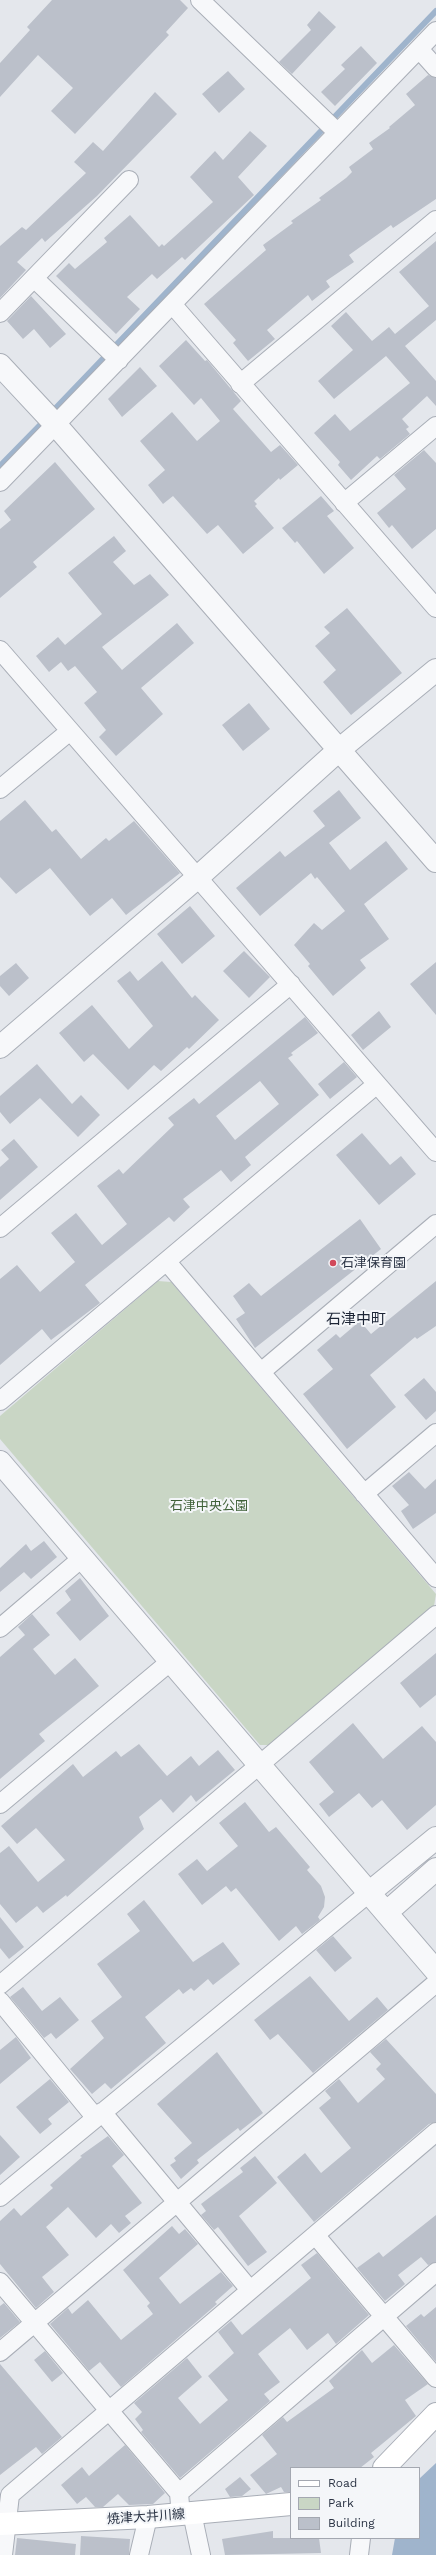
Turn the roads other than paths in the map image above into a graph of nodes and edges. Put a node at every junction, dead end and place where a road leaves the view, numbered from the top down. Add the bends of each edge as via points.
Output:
1 (200, 0) edge
2 (436, 31) edge
3 (419, 48) junction
4 (436, 68) edge
5 (337, 132) junction
6 (129, 180) dead end
7 (436, 220) edge
8 (34, 278) junction
9 (172, 304) junction
10 (0, 313) edge
11 (119, 360) junction
12 (0, 365) edge
13 (240, 384) junction
14 (55, 424) junction
15 (436, 426) edge
16 (0, 482) edge
17 (344, 503) junction
18 (436, 608) edge
19 (0, 650) edge
20 (436, 670) edge
21 (70, 731) junction
22 (340, 749) junction
23 (0, 789) edge
24 (436, 861) edge
25 (198, 877) junction
26 (291, 984) junction
27 (0, 1046) edge
28 (377, 1084) junction
29 (436, 1152) edge
30 (436, 1224) edge
31 (0, 1228) edge
32 (168, 1262) junction
33 (261, 1372) junction
34 (0, 1401) edge
35 (436, 1433) edge
36 (1, 1465) edge
37 (364, 1494) junction
38 (82, 1558) junction
39 (436, 1578) edge
40 (436, 1615) edge
41 (0, 1628) edge
42 (171, 1661) junction
43 (260, 1764) junction
44 (0, 1804) edge
45 (436, 1838) edge
46 (436, 1869) edge
47 (370, 1892) junction
48 (387, 1912) junction
49 (436, 1971) edge
50 (436, 1983) edge
51 (0, 1985) edge
52 (0, 2002) edge
53 (99, 2114) junction
54 (436, 2132) edge
55 (0, 2197) edge
56 (178, 2202) junction
57 (316, 2236) junction
58 (436, 2272) edge
59 (0, 2282) edge
60 (250, 2290) junction
61 (384, 2316) junction
62 (35, 2323) junction
63 (0, 2352) edge
64 (436, 2378) edge
65 (109, 2410) junction
66 (436, 2414) edge
67 (385, 2467) edge
68 (180, 2493) junction
69 (290, 2504) edge
70 (186, 2514) junction
71 (148, 2517) junction
72 (4, 2524) edge
73 (361, 2539) edge
74 (3, 2555) edge
75 (140, 2555) edge
76 (201, 2555) edge
77 (359, 2555) edge

1 - 5 street
2 - 3 street
3 - 4 street
3 - 5 street
5 - 9 street
6 - 8 street
7 - 13 street
8 - 10 street
8 - 11 street
9 - 11 street
9 - 13 street
11 - 14 street
12 - 14 street
13 - 17 street
14 - 16 street
14 - 22 street
15 - 17 street
17 - 18 street
19 - 21 street
20 - 22 street
21 - 23 street
21 - 25 street
22 - 24 street
22 - 25 street
25 - 26 street
25 - 27 street
26 - 28 street
26 - 31 street
28 - 29 street
28 - 32 street
30 - 33 street
32 - 33 street
32 - 34 street
33 - 37 street
35 - 37 street
36 - 38 street
37 - 39 street
38 - 41 street
38 - 42 street
40 - 43 street
42 - 43 street
42 - 44 street
43 - 47 street
43 - 51 street
45 - 47 street
46 - 48 street
47 - 48 street
47 - 53 street
48 - 49 street
50 - 56 street
52 - 53 street
53 - 55 street
53 - 56 street
54 - 57 street
56 - 60 street
56 - 62 street
57 - 60 street
57 - 61 street
58 - 61 street
59 - 62 street
60 - 65 street
61 - 64 street
61 - 68 street
62 - 63 street
62 - 65 street
65 - 68 street
65 - 72 street via 10,2495
66 - 67 main road
68 - 70 street
69 - 70 main road, 焼津大井川線
70 - 71 main road, 焼津大井川線
70 - 76 street
71 - 72 main road, 焼津大井川線
71 - 75 street
72 - 74 street
73 - 77 street

